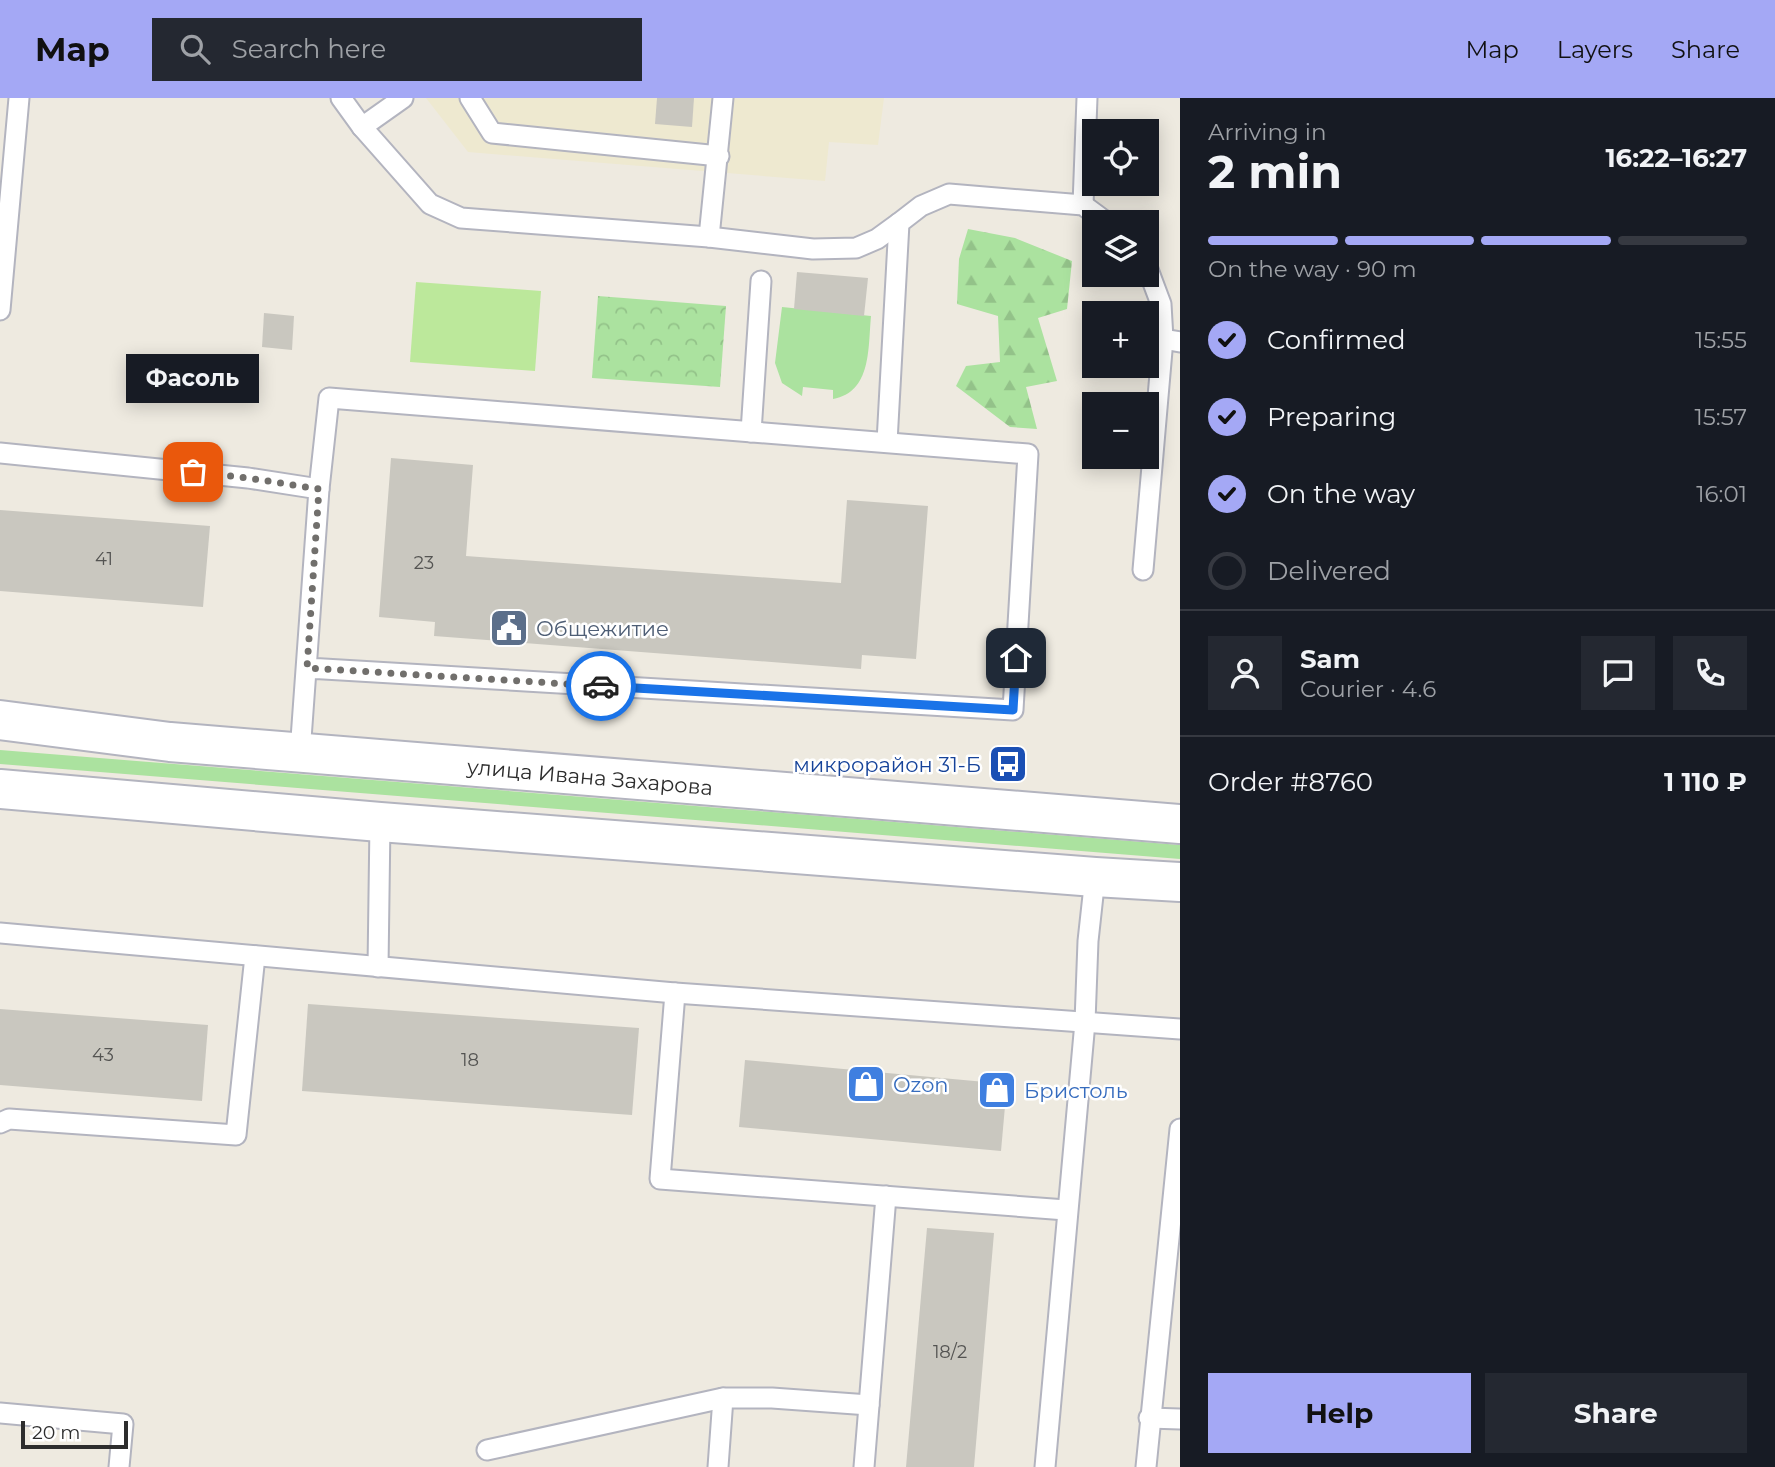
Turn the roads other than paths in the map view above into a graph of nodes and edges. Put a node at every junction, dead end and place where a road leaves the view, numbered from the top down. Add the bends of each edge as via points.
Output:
1 (19, 98) edge
2 (341, 98) edge
3 (403, 98) edge
4 (470, 98) edge
5 (723, 98) edge
6 (1087, 98) edge
7 (362, 127) junction
8 (719, 156) junction
9 (1083, 205) junction
10 (1090, 210) edge
11 (899, 223) junction
12 (709, 237) junction
13 (761, 281) dead end
14 (1155, 287) edge
15 (0, 310) edge
16 (1171, 341) edge
17 (751, 432) junction
18 (887, 442) junction
19 (0, 453) edge
20 (319, 489) junction
21 (1143, 569) dead end
22 (307, 668) junction
23 (0, 720) edge
24 (300, 753) junction
25 (0, 789) edge
26 (380, 822) junction
27 (1180, 824) edge
28 (1095, 877) junction
29 (1180, 882) edge
30 (0, 933) edge
31 (255, 956) junction
32 (378, 967) junction
33 (675, 993) junction
34 (1085, 1022) junction
35 (1180, 1029) edge
36 (0, 1123) edge
37 (1180, 1129) edge
38 (886, 1196) junction
39 (1066, 1210) junction
40 (723, 1398) junction
41 (869, 1405) junction
42 (0, 1413) edge
43 (1149, 1418) junction
44 (1180, 1419) edge
45 (487, 1450) dead end
46 (118, 1467) edge
47 (718, 1467) edge
48 (864, 1467) edge
49 (1045, 1467) edge
50 (1146, 1467) edge

1 - 15 lane
2 - 7 lane
3 - 7 lane
4 - 8 lane via 492,133
5 - 8 lane
6 - 9 lane
7 - 12 lane via 430,204 461,218
8 - 12 lane
9 - 10 lane
9 - 11 lane via 949,194 921,206
11 - 12 lane via 856,248 813,249
11 - 18 lane
13 - 17 lane
14 - 16 lane
16 - 21 lane
17 - 18 lane
17 - 20 lane via 329,398
18 - 22 lane via 1027,454 1013,710
19 - 20 lane
20 - 22 lane
22 - 24 lane
23 - 24 main road, улица Ивана Захарова
24 - 27 main road, улица Ивана Захарова
25 - 26 main road
26 - 28 main road
26 - 32 lane
28 - 29 main road
28 - 34 lane
30 - 31 lane
31 - 32 lane
31 - 36 lane via 236,1135 9,1119
32 - 33 lane
33 - 34 lane
33 - 38 lane via 660,1179
34 - 35 lane
34 - 39 lane
37 - 43 lane
38 - 39 lane
38 - 41 lane
39 - 49 lane
40 - 41 lane
40 - 45 lane
40 - 47 lane
41 - 48 lane
42 - 46 lane via 122,1424
43 - 44 lane
43 - 50 lane

